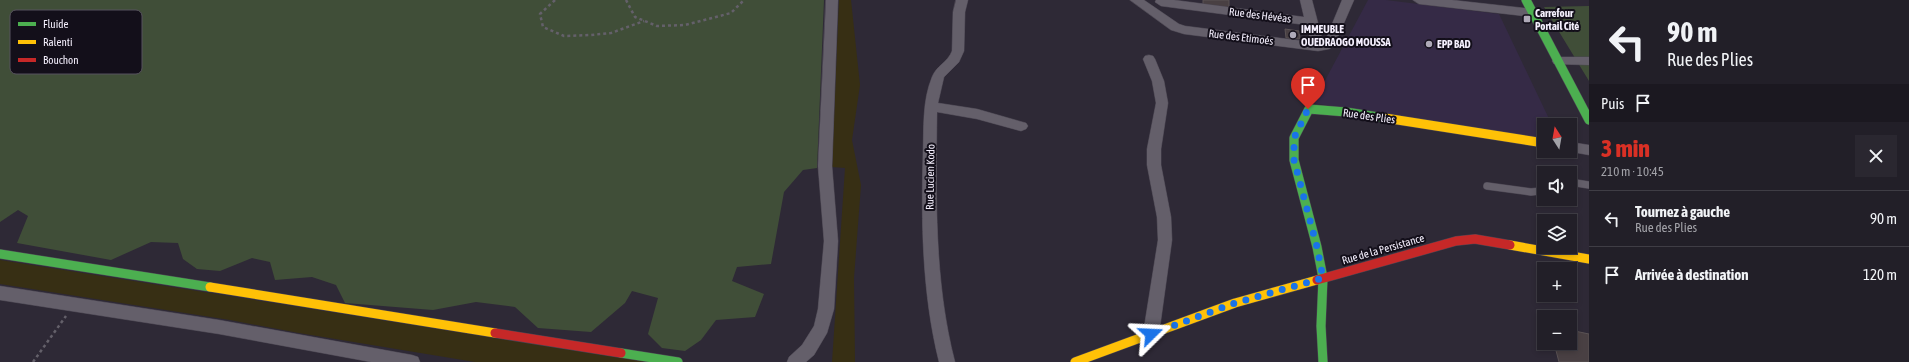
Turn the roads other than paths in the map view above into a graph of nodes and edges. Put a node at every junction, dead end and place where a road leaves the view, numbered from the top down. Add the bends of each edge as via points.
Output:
1 (832, 0) edge
2 (962, 0) edge
3 (1136, 0) edge
4 (1306, 0) edge
5 (1348, 0) edge
6 (1419, 0) edge
7 (1526, 0) edge
8 (1161, 1) edge
9 (1533, 13) junction
10 (1162, 19) junction
11 (1311, 22) junction
12 (1318, 47) junction
13 (1149, 59) dead end
14 (1558, 61) junction
15 (1589, 61) edge
16 (932, 107) junction
17 (1589, 120) edge
18 (1021, 126) dead end
19 (1537, 142) edge
20 (1577, 148) edge
21 (1589, 150) edge
22 (1577, 183) edge
23 (1589, 185) edge
24 (1487, 186) dead end
25 (1537, 191) edge
26 (0, 254) edge
27 (1589, 259) edge
28 (1323, 278) junction
29 (0, 293) edge
30 (1151, 334) junction
31 (412, 362) edge
32 (678, 362) edge
33 (795, 362) edge
34 (947, 362) edge
35 (1075, 362) edge
36 (1323, 362) edge

1 - 33 street via 825,166 831,241 826,309 821,328 808,350
2 - 16 street, Rue Lucien Kodo via 959,12 958,51 955,59 938,77
3 - 10 street, Rue des Etimoés
4 - 11 street
5 - 12 street via 1330,43
6 - 9 street
7 - 9 street
8 - 10 street
8 - 11 street, Rue des Hévéas
9 - 14 street
10 - 12 street, Rue des Etimoés via 1184,30
11 - 12 street
13 - 30 street via 1158,81 1162,103 1154,149 1154,165 1164,217 1165,240
14 - 15 street
14 - 17 street
16 - 18 street via 988,115
16 - 34 street, Rue Lucien Kodo via 929,193 932,273 940,335
19 - 28 street, Rue des Plies via 1346,112 1308,109 1294,138 1294,160
20 - 21 street
22 - 23 lane
24 - 25 lane
26 - 32 street
27 - 28 street, Rue de la Persistance via 1475,239 1443,244
28 - 30 street, Rue de la Persistance via 1235,303
28 - 36 street, Rue des Plies
29 - 31 street via 218,327
30 - 35 street, Rue de la Persistance

